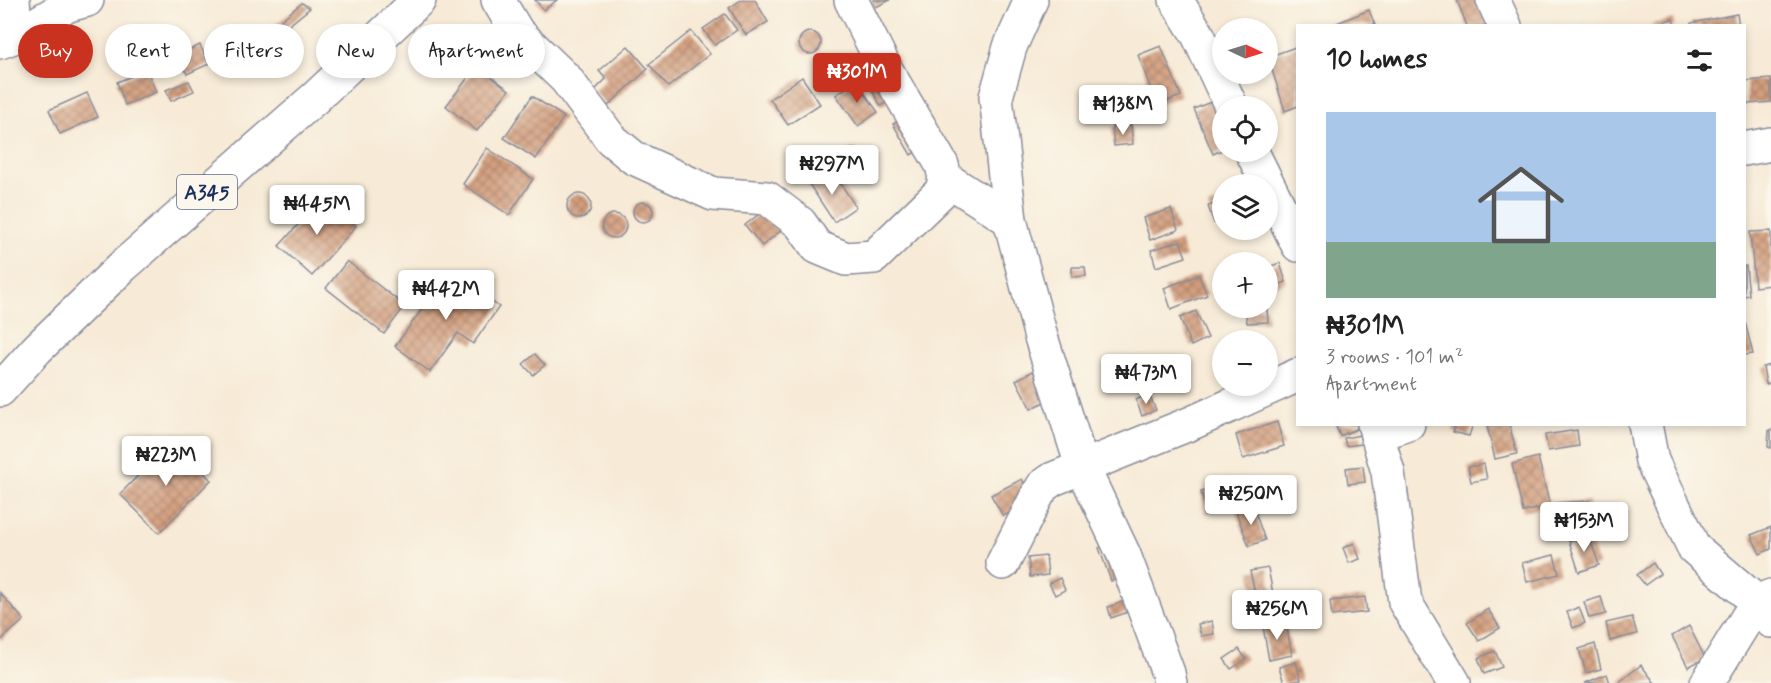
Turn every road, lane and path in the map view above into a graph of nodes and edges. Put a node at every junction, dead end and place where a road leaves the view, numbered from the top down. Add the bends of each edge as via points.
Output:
1 (13, 0) edge
2 (87, 0) edge
3 (419, 0) edge
4 (498, 0) edge
5 (851, 0) edge
6 (1031, 0) edge
7 (1176, 0) edge
8 (1493, 0) edge
9 (1504, 24) edge
10 (8, 39) edge
11 (1226, 96) edge
12 (1771, 144) edge
13 (1746, 149) edge
14 (1257, 162) edge
15 (945, 178) junction
16 (1010, 220) junction
17 (1296, 241) edge
18 (1296, 376) edge
19 (0, 390) edge
20 (1397, 426) edge
21 (1645, 426) edge
22 (1375, 430) edge
23 (1082, 466) junction
24 (1002, 563) dead end
25 (1766, 606) edge
26 (1170, 683) edge
27 (1454, 683) edge
28 (1707, 683) edge

1 - 10 main road
2 - 10 main road via 68,5
3 - 19 main road, A345 via 315,98 123,266
4 - 15 main road via 517,32 566,79 611,139 634,158 713,194 767,198 800,223 817,247 846,259 874,257 942,191
5 - 15 main road via 885,68 942,165
6 - 16 main road via 1010,47 996,97
7 - 11 main road via 1198,35
8 - 9 main road
12 - 13 main road
14 - 17 main road
15 - 16 main road
16 - 23 main road via 1041,338
18 - 23 main road
20 - 22 main road
21 - 25 main road via 1652,461 1694,548
22 - 27 main road via 1388,472 1405,602
23 - 24 main road via 1043,486
23 - 26 main road via 1124,555
25 - 28 main road

